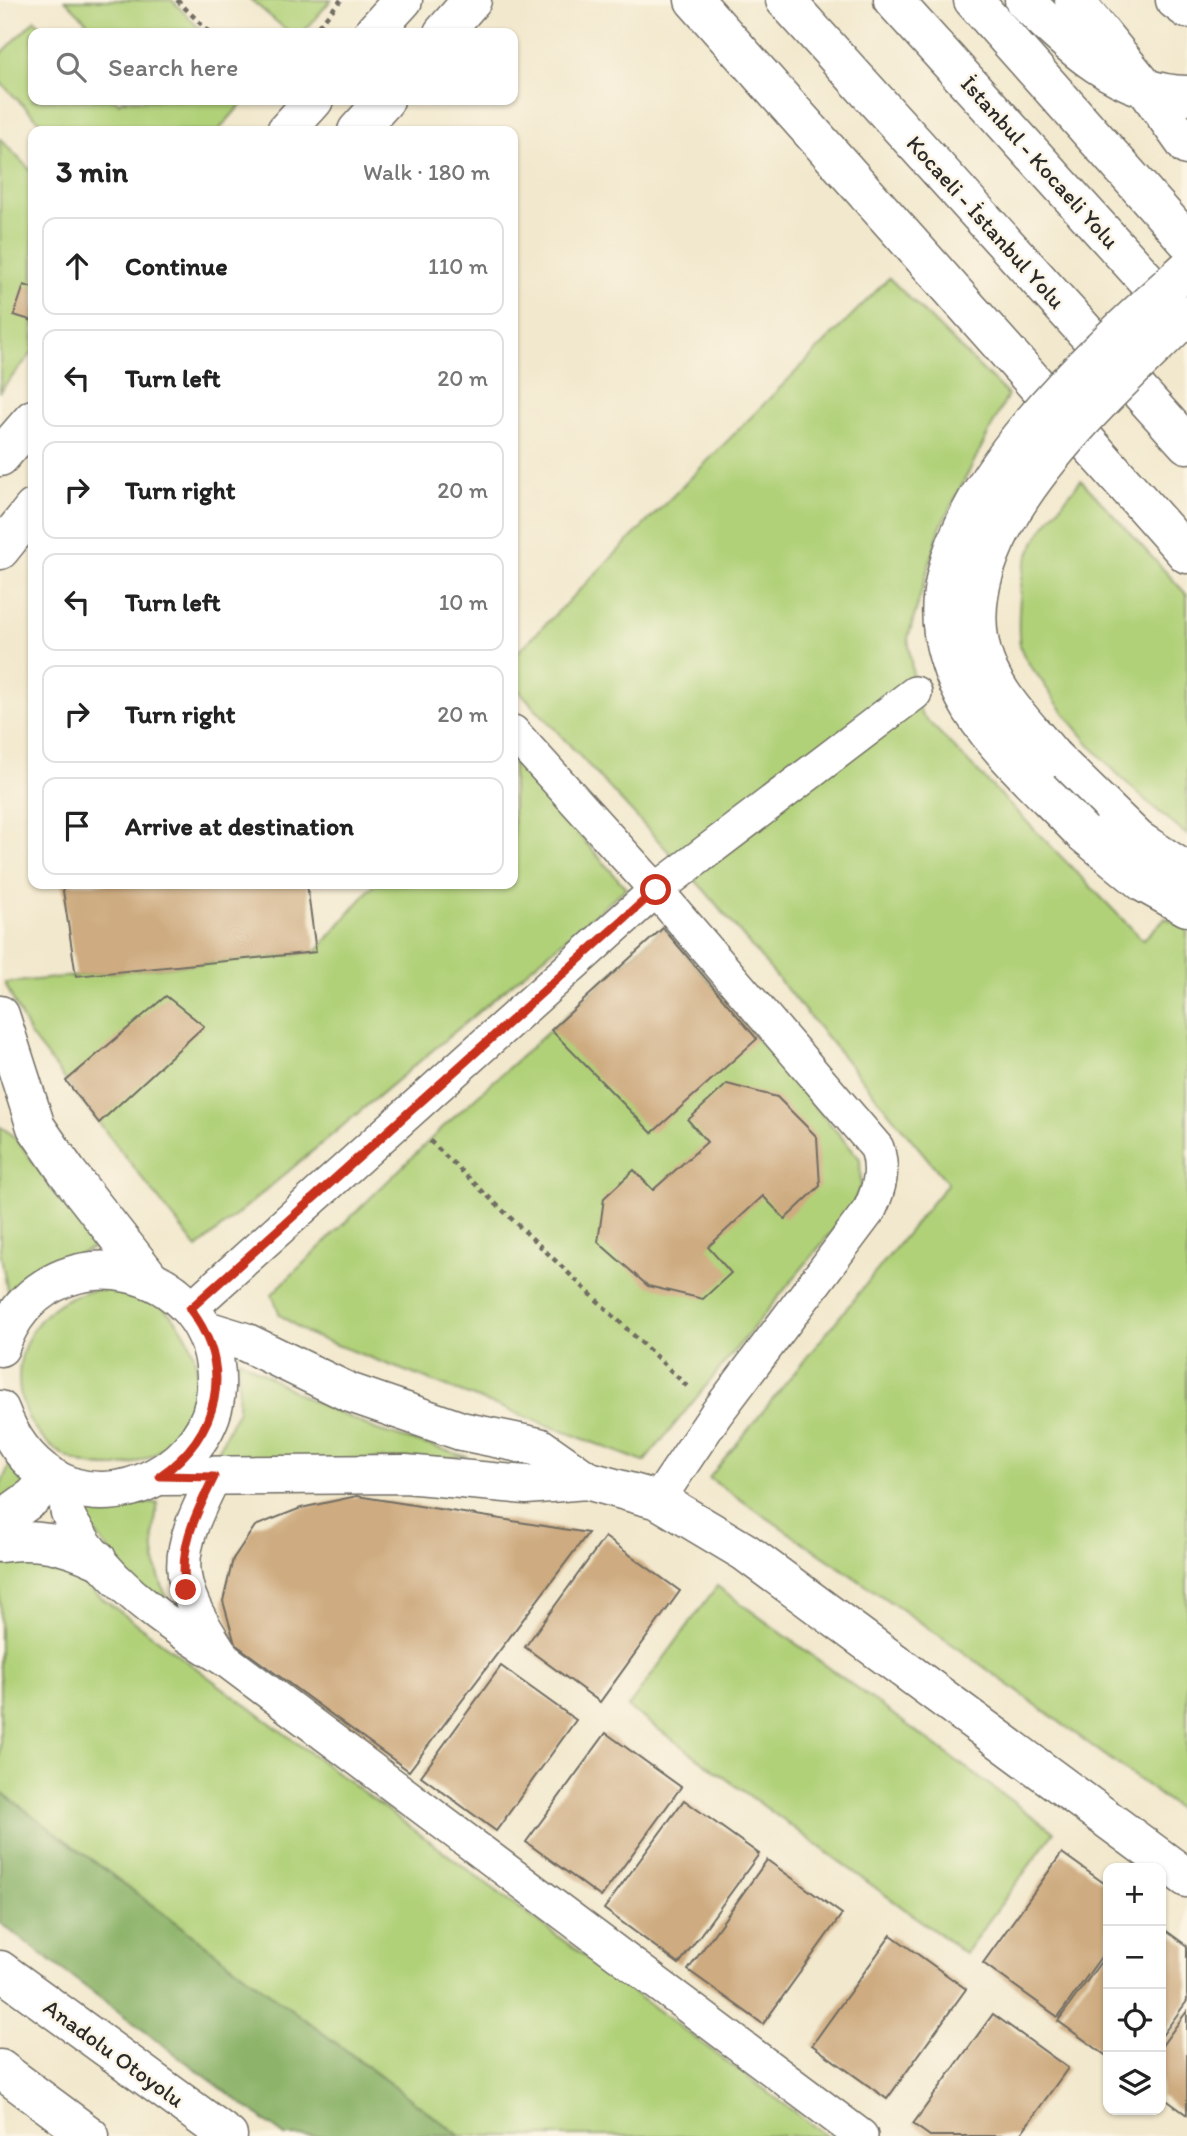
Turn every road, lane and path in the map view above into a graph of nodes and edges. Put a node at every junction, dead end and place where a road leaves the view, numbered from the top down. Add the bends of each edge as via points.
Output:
1 (177, 0) edge
2 (341, 0) edge
3 (402, 0) edge
4 (472, 0) edge
5 (694, 0) edge
6 (785, 0) edge
7 (893, 0) edge
8 (973, 0) edge
9 (1024, 0) edge
10 (1074, 0) edge
11 (1175, 0) edge
12 (1187, 9) edge
13 (205, 28) edge
14 (316, 28) edge
15 (377, 28) edge
16 (447, 28) edge
17 (1147, 90) junction
18 (1187, 95) edge
19 (309, 105) edge
20 (380, 105) edge
21 (291, 126) edge
22 (362, 126) edge
23 (1187, 146) edge
24 (1187, 241) edge
25 (1187, 270) edge
26 (1187, 316) edge
27 (1187, 325) edge
28 (28, 425) edge
29 (1187, 444) edge
30 (0, 457) edge
31 (28, 515) edge
32 (0, 550) edge
33 (1187, 554) edge
34 (915, 693) dead end
35 (518, 738) edge
36 (1187, 872) edge
37 (656, 890) junction
38 (1187, 907) edge
39 (0, 1015) edge
40 (403, 1115) junction
41 (149, 1278) junction
42 (198, 1319) junction
43 (0, 1344) edge
44 (0, 1410) edge
45 (716, 1414) junction
46 (160, 1476) junction
47 (214, 1477) junction
48 (586, 1480) junction
49 (60, 1481) junction
50 (658, 1500) junction
51 (0, 1521) edge
52 (0, 1543) edge
53 (97, 1559) junction
54 (227, 1661) junction
55 (1187, 1878) edge
56 (0, 1970) edge
57 (0, 2069) edge
58 (90, 2136) edge
59 (228, 2136) edge
60 (861, 2136) edge

1 - 13 path
2 - 14 path
3 - 15 main road
4 - 16 main road
5 - 33 main road
6 - 29 main road, Kocaeli - İstanbul Yolu
7 - 27 main road, İstanbul - Kocaeli Yolu
8 - 24 main road
9 - 17 main road via 1091,62
10 - 17 main road
11 - 12 main road
17 - 18 main road
17 - 23 main road
19 - 21 main road
20 - 22 main road
25 - 38 main road, bridge via 1081,369 1030,424 962,530 941,601 943,635 954,673 972,709 998,744 1082,832 1144,883
26 - 36 main road, bridge via 1043,467 1012,510 992,548 980,587 977,624 985,662 1009,704 1053,757 1138,840
28 - 30 main road
31 - 32 main road
34 - 37 street
35 - 37 street
37 - 40 street
37 - 45 street via 877,1148 882,1167 870,1209
39 - 41 main road via 36,1126
40 - 42 street
40 - 45 path
41 - 42 main road via 171,1291
41 - 43 main road via 101,1270 77,1273 44,1287 17,1312
42 - 46 main road via 215,1360 216,1391 209,1421 193,1448
42 - 48 main road via 348,1392 461,1431 539,1447
44 - 49 main road via 8,1432 28,1459
45 - 50 street
46 - 47 main road
46 - 49 main road via 114,1490
47 - 48 main road via 405,1474 526,1485
47 - 54 street via 194,1517 182,1568 196,1614
48 - 50 main road
49 - 51 main road
49 - 53 street via 66,1510
50 - 55 main road via 755,1559
52 - 53 main road via 38,1540 67,1545
53 - 54 street via 178,1631
54 - 60 street
56 - 59 main road, Anadolu Otoyolu
57 - 58 main road

